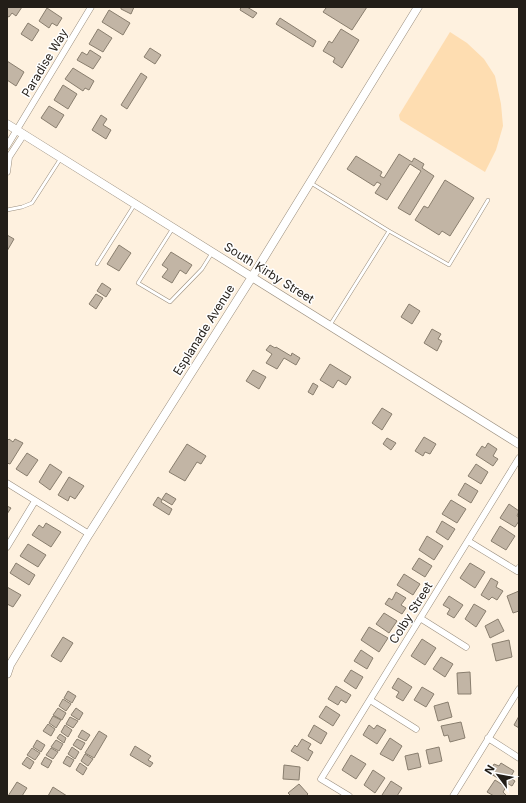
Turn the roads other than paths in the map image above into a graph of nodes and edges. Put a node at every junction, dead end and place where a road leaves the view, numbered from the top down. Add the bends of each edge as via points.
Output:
1 (91, 7) edge
2 (418, 7) edge
3 (7, 124) edge
4 (21, 132) junction
5 (7, 146) edge
6 (62, 157) junction
7 (7, 172) edge
8 (310, 182) junction
9 (488, 200) dead end
10 (135, 204) junction
11 (7, 210) edge
12 (173, 228) junction
13 (389, 231) junction
14 (212, 252) junction
15 (97, 264) dead end
16 (252, 276) junction
17 (330, 325) junction
18 (519, 444) edge
19 (519, 458) edge
20 (7, 483) edge
21 (35, 501) junction
22 (89, 534) junction
23 (468, 541) junction
24 (7, 547) edge
25 (518, 569) edge
26 (420, 618) junction
27 (466, 646) dead end
28 (8, 666) edge
29 (7, 674) edge
30 (519, 689) edge
31 (370, 700) junction
32 (416, 729) dead end
33 (488, 738) junction
34 (519, 758) edge
35 (349, 796) edge
36 (453, 796) edge

1 - 4 street, Paradise Way
2 - 8 main road, Esplanade Avenue
3 - 4 main road, South Kirby Street
4 - 5 street
4 - 6 main road, South Kirby Street
4 - 7 street via 10,157
6 - 10 main road, South Kirby Street
6 - 11 lane via 32,203
8 - 13 lane
8 - 16 main road, Esplanade Avenue
9 - 13 lane via 449,265
10 - 12 main road, South Kirby Street
10 - 15 lane
12 - 14 main road, South Kirby Street
12 - 14 lane via 138,283 170,302 202,269
13 - 17 lane
14 - 16 main road, South Kirby Street
16 - 17 main road, South Kirby Street
16 - 22 main road, Esplanade Avenue
17 - 18 main road, South Kirby Street
19 - 23 street, Colby Street
20 - 21 street
21 - 22 street
21 - 24 street
22 - 28 main road, Esplanade Avenue
23 - 25 street
23 - 26 street, Colby Street
26 - 27 street
26 - 31 street, Colby Street
28 - 29 main road, Esplanade Avenue
30 - 33 street
31 - 32 street
31 - 35 street, Colby Street via 321,779
33 - 34 street
33 - 36 street

